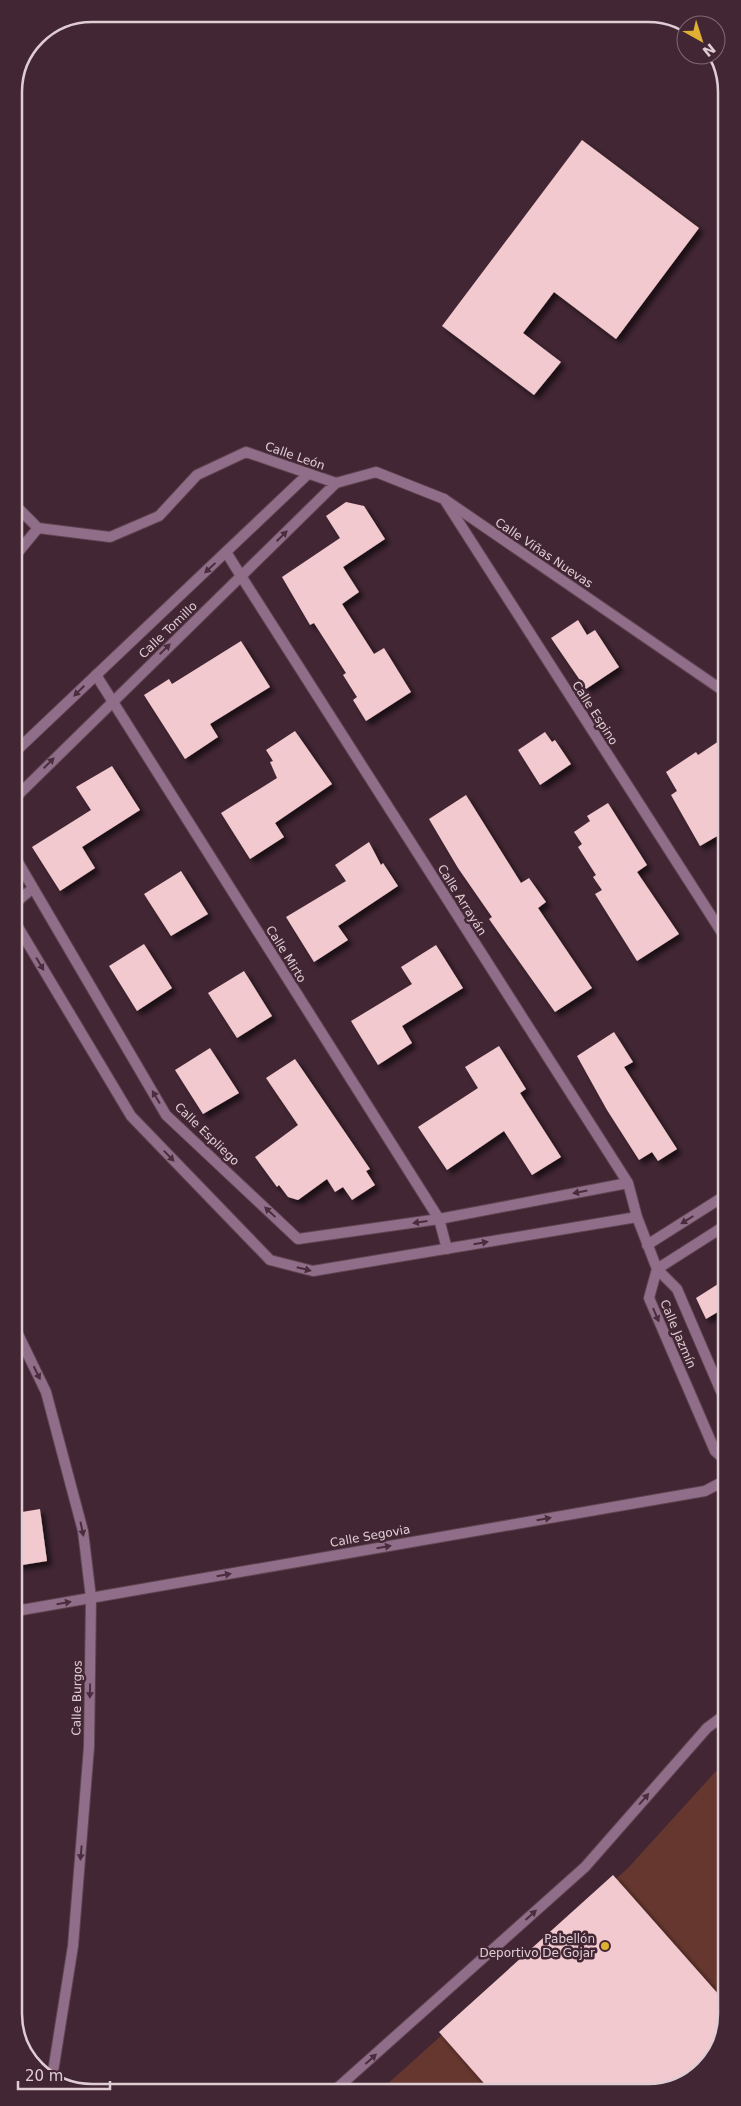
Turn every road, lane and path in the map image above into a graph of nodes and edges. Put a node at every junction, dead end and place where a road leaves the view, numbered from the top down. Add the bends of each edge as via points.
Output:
1 (308, 474) junction
2 (336, 483) junction
3 (444, 499) junction
4 (23, 513) edge
5 (38, 528) junction
6 (23, 546) edge
7 (226, 552) junction
8 (241, 576) junction
9 (96, 675) junction
10 (718, 687) edge
11 (112, 702) junction
12 (23, 744) edge
13 (23, 790) edge
14 (23, 872) edge
15 (32, 889) junction
16 (23, 896) edge
17 (718, 927) edge
18 (23, 935) edge
19 (628, 1183) junction
20 (718, 1200) edge
21 (637, 1217) junction
22 (439, 1219) junction
23 (718, 1230) edge
24 (647, 1245) junction
25 (447, 1249) junction
26 (657, 1269) junction
27 (23, 1344) edge
28 (718, 1384) edge
29 (718, 1454) edge
30 (718, 1484) edge
31 (91, 1598) junction
32 (23, 1610) edge
33 (718, 1720) edge
34 (53, 2072) edge
35 (342, 2083) edge

1 - 2 street, Calle León
1 - 5 street, Calle León via 246,452 197,475 159,516 110,537
1 - 7 street, Calle Tomillo
2 - 3 street, Calle Viñas Nuevas via 376,472
8 -> 2 street, Calle Tomillo
3 - 10 street, Calle Viñas Nuevas
3 - 17 street, Calle Espino
4 - 5 street
5 - 6 street
7 - 8 street
7 -> 9 street, Calle Tomillo
11 -> 8 street, Calle Tomillo
8 - 19 street, Calle Arrayán
9 - 11 street
9 -> 12 street, Calle Tomillo
13 -> 11 street, Calle Tomillo
11 - 22 street, Calle Mirto
14 - 15 street, Calle Espliego
15 - 16 street
22 -> 15 street, Calle Espliego via 298,1239 166,1115
18 -> 25 street via 131,1116 270,1260 314,1272
19 - 21 street, Calle Arrayán
19 -> 22 street, Calle Espliego
20 -> 24 street
21 - 24 street, Calle Arrayán
25 -> 21 street
22 - 25 street
23 - 26 street
24 - 26 street, Calle Arrayán
26 - 28 street, Calle Jazmín via 677,1288
26 -> 29 street, Calle Jazmín via 648,1298
27 -> 31 street, Calle Burgos via 46,1392 83,1531
31 -> 30 street, Calle Segovia via 705,1491
32 -> 31 street, Calle Segovia
31 -> 34 street, Calle Burgos via 89,1756 73,1946
35 -> 33 street via 585,1867 707,1728

